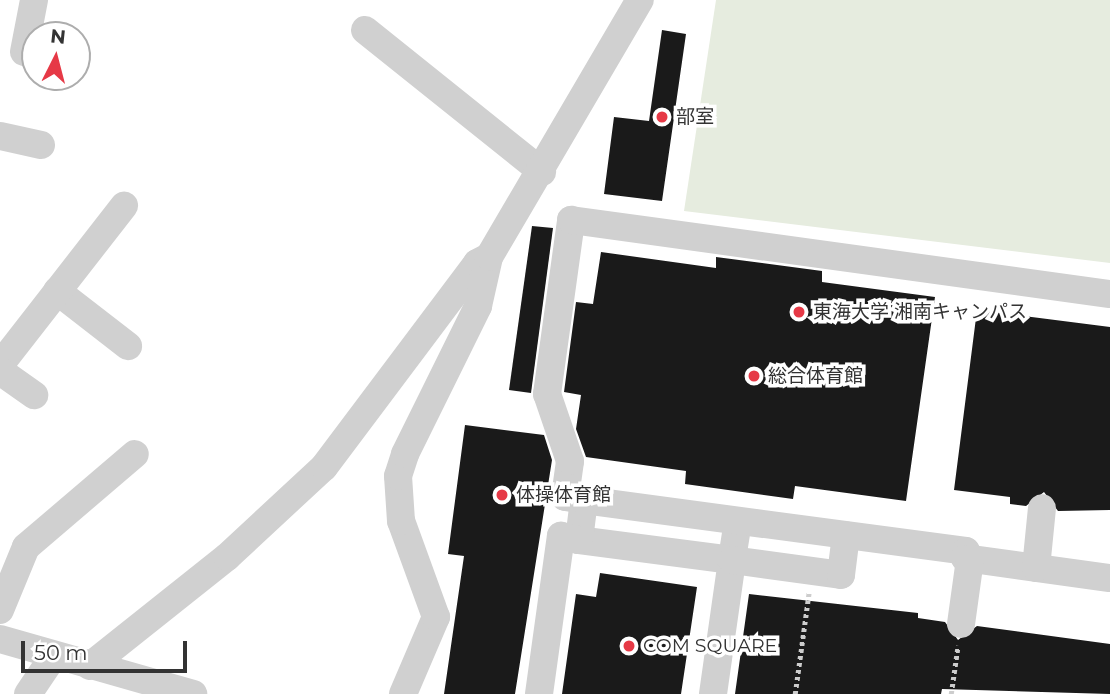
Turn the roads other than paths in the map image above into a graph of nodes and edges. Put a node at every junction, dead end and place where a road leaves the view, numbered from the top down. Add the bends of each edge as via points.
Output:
1 (640, 0) edge
2 (365, 30) dead end
3 (0, 136) edge
4 (41, 145) dead end
5 (542, 172) junction
6 (124, 206) dead end
7 (489, 257) junction
8 (57, 291) junction
9 (1110, 294) edge
10 (128, 346) dead end
11 (0, 365) edge
12 (0, 371) edge
13 (34, 395) dead end
14 (135, 454) dead end
15 (584, 500) junction
16 (1042, 508) dead end
17 (738, 520) junction
18 (846, 535) junction
19 (579, 540) junction
20 (970, 559) junction
21 (732, 560) junction
22 (1036, 568) junction
23 (1110, 578) edge
24 (0, 610) edge
25 (961, 624) road end
26 (0, 639) edge
27 (53, 657) junction
28 (90, 666) junction
29 (27, 694) edge
30 (193, 694) edge
31 (403, 694) edge
32 (539, 694) edge
33 (713, 694) edge

1 - 5 street
2 - 5 street
3 - 4 street
5 - 7 street
6 - 8 street
7 - 28 street via 477,263 324,467 227,557
7 - 31 street via 478,306 398,475 401,521 436,617
8 - 10 street
8 - 11 street
9 - 15 street via 571,220 547,394 570,461 565,497
12 - 13 street
14 - 24 street via 26,547
15 - 17 street
15 - 19 street
16 - 22 street
17 - 18 street
17 - 21 street
18 - 20 street via 965,551
18 - 21 street via 841,575
19 - 21 street
19 - 32 street via 561,536
20 - 22 street
20 - 25 street
21 - 33 street
22 - 23 street
26 - 27 street
27 - 28 street
27 - 29 street
28 - 30 street

